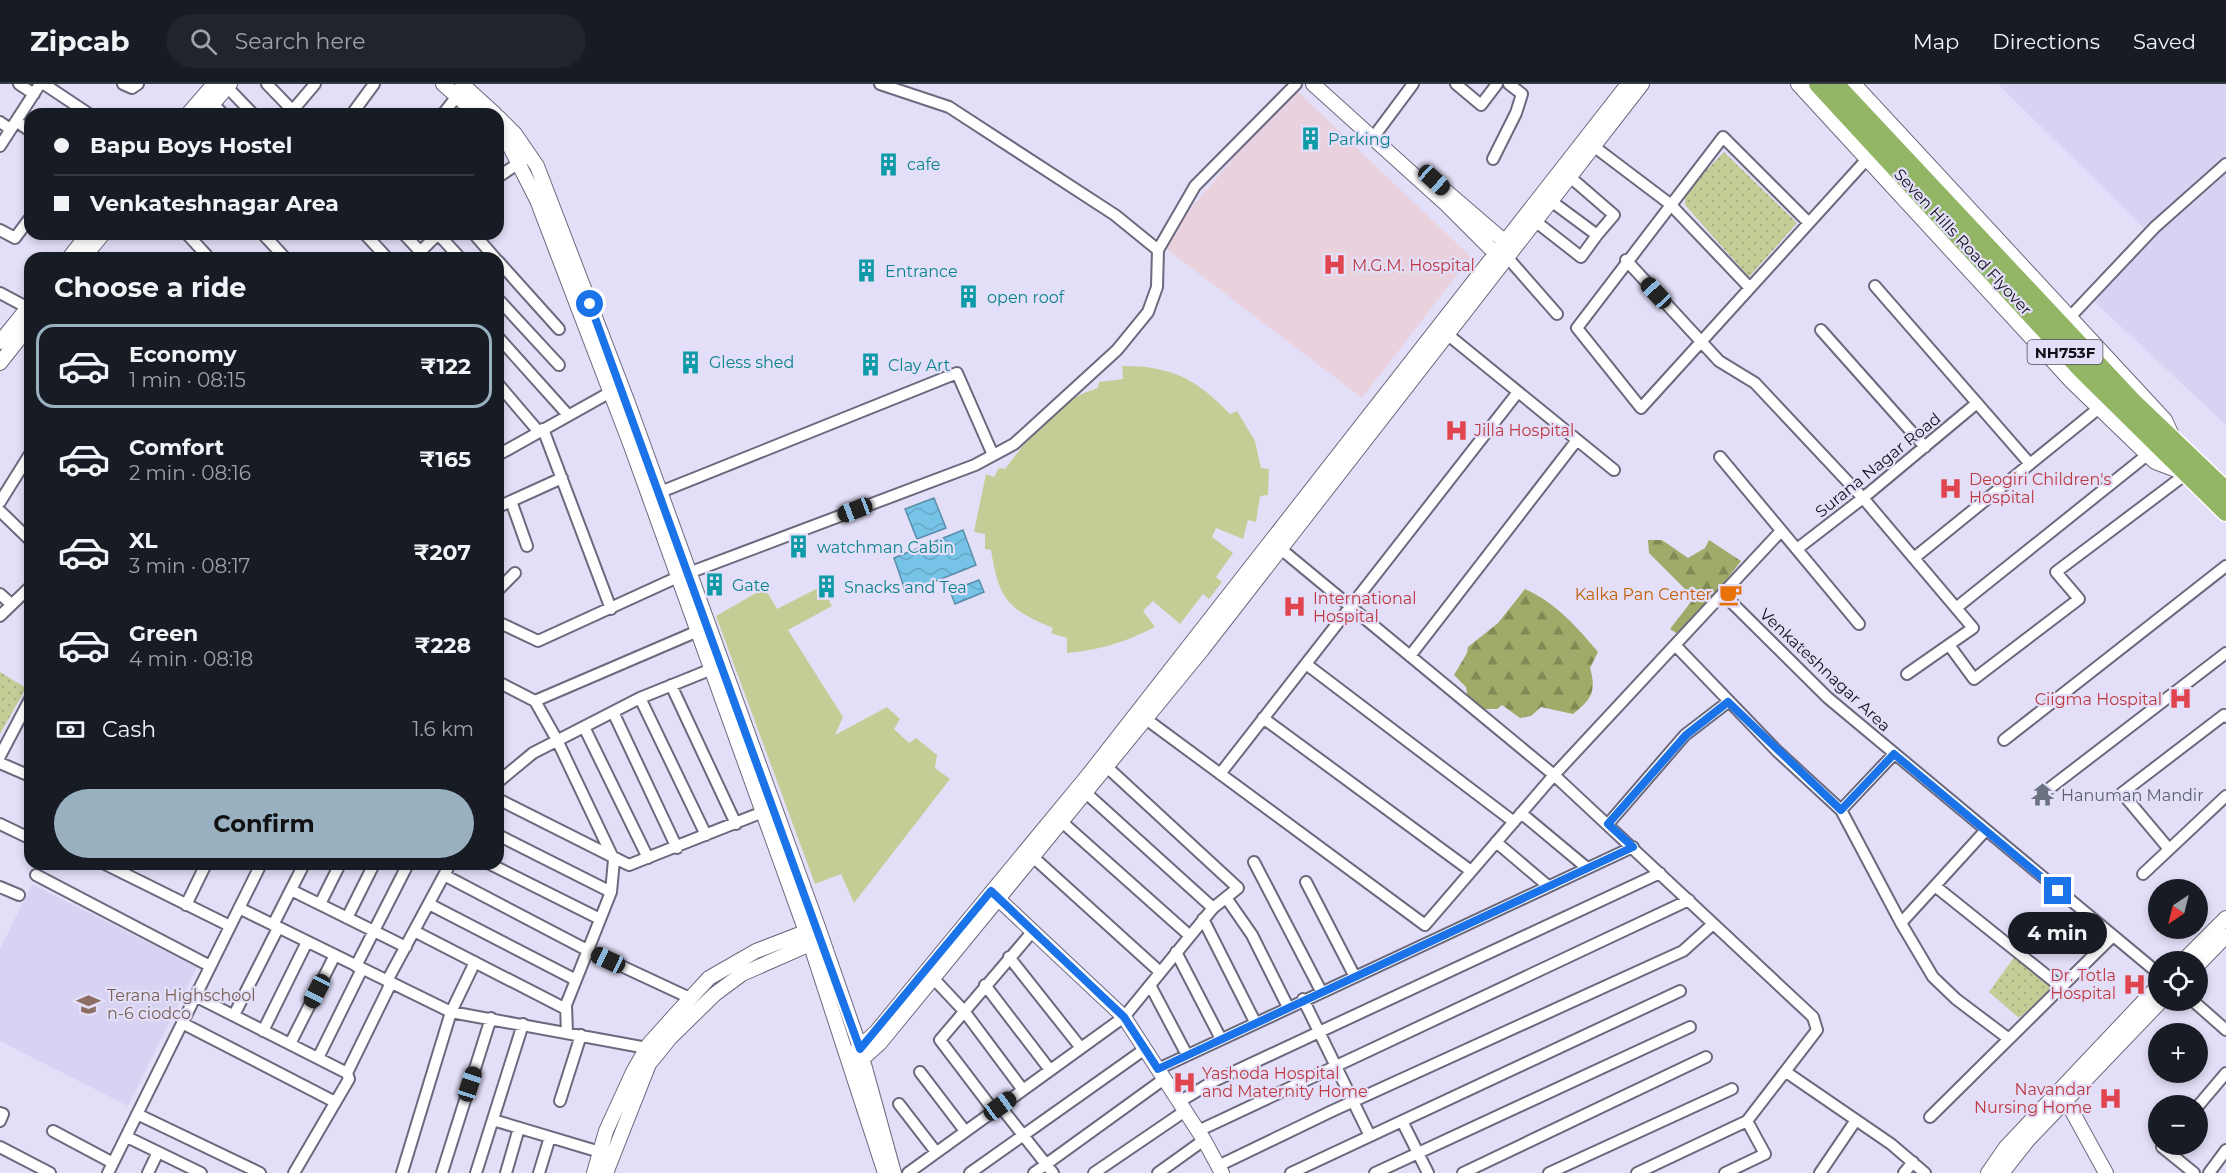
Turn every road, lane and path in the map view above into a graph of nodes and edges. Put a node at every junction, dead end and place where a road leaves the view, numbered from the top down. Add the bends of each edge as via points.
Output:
1 (19, 84) edge
2 (42, 84) edge
3 (123, 84) edge
4 (138, 84) edge
5 (267, 84) edge
6 (315, 84) edge
7 (374, 84) edge
8 (443, 84) edge
9 (880, 84) edge
10 (1296, 84) edge
11 (1313, 84) edge
12 (1326, 84) edge
13 (1413, 84) edge
14 (1456, 84) edge
15 (1497, 84) edge
16 (1509, 84) edge
17 (1628, 84) edge
18 (1642, 84) edge
19 (1798, 84) edge
20 (1818, 84) edge
21 (1835, 84) edge
22 (1854, 84) edge
23 (224, 85) edge
24 (460, 90) edge
25 (34, 94) junction
26 (25, 108) edge
27 (80, 108) edge
28 (195, 108) edge
29 (214, 108) edge
30 (247, 108) edge
31 (291, 108) edge
32 (298, 108) edge
33 (357, 108) edge
34 (447, 108) edge
35 (473, 108) edge
36 (486, 108) edge
37 (24, 109) edge
38 (0, 122) edge
39 (504, 123) edge
40 (13, 125) junction
41 (24, 128) edge
42 (1378, 131) junction
43 (504, 140) edge
44 (1589, 143) junction
45 (0, 146) edge
46 (1494, 159) dead end
47 (1867, 159) junction
48 (524, 160) junction
49 (2226, 164) edge
50 (504, 173) edge
51 (1570, 177) junction
52 (1551, 201) junction
53 (1670, 204) junction
54 (1536, 221) junction
55 (1809, 223) junction
56 (24, 226) edge
57 (0, 230) edge
58 (1597, 235) junction
59 (83, 240) edge
60 (98, 240) edge
61 (195, 240) edge
62 (268, 240) edge
63 (370, 240) edge
64 (433, 240) edge
65 (444, 240) edge
66 (480, 240) edge
67 (1158, 250) junction
68 (74, 252) edge
69 (88, 252) edge
70 (205, 252) edge
71 (280, 252) edge
72 (382, 252) edge
73 (423, 252) edge
74 (454, 252) edge
75 (491, 252) edge
76 (1505, 253) junction
77 (1626, 260) junction
78 (504, 267) edge
79 (1875, 286) dead end
80 (1750, 288) junction
81 (0, 293) edge
82 (24, 305) edge
83 (504, 305) edge
84 (24, 313) edge
85 (1557, 314) dead end
86 (2070, 317) junction
87 (559, 328) dead end
88 (1821, 330) dead end
89 (24, 333) edge
90 (1447, 334) junction
91 (0, 342) edge
92 (1702, 342) junction
93 (504, 345) edge
94 (0, 363) edge
95 (559, 365) dead end
96 (616, 389) junction
97 (504, 390) edge
98 (1518, 393) junction
99 (1977, 404) junction
100 (2099, 408) junction
101 (568, 415) junction
102 (541, 430) junction
103 (1577, 440) junction
104 (1925, 447) junction
105 (2163, 451) junction
106 (504, 452) edge
107 (993, 455) junction
108 (1720, 457) dead end
109 (24, 464) edge
110 (2030, 464) junction
111 (1614, 470) dead end
112 (2186, 474) junction
113 (562, 478) junction
114 (2226, 491) edge
115 (654, 495) junction
116 (1863, 498) junction
117 (511, 501) junction
118 (0, 502) edge
119 (504, 504) edge
120 (0, 511) edge
121 (2226, 512) edge
122 (1781, 531) junction
123 (24, 534) edge
124 (1276, 544) junction
125 (527, 546) dead end
126 (1797, 549) junction
127 (1914, 558) junction
128 (2226, 566) edge
129 (514, 573) dead end
130 (683, 575) junction
131 (504, 584) edge
132 (24, 592) edge
133 (0, 594) edge
134 (1722, 594) junction
135 (10, 604) junction
136 (1351, 606) junction
137 (1956, 608) junction
138 (611, 609) junction
139 (0, 616) edge
140 (1859, 624) dead end
141 (504, 625) edge
142 (698, 631) junction
143 (1675, 645) junction
144 (1949, 645) junction
145 (2226, 654) edge
146 (1410, 656) junction
147 (1306, 664) junction
148 (716, 667) junction
149 (1907, 674) dead end
150 (504, 685) edge
151 (671, 685) junction
152 (640, 698) junction
153 (535, 700) junction
154 (1728, 702) junction
155 (613, 712) junction
156 (2225, 715) edge
157 (24, 717) edge
158 (1263, 718) junction
159 (1146, 719) junction
160 (584, 727) junction
161 (557, 740) junction
162 (2004, 740) dead end
163 (1894, 754) junction
164 (0, 756) edge
165 (0, 763) edge
166 (1108, 768) junction
167 (24, 773) edge
168 (1220, 774) junction
169 (1554, 775) junction
170 (504, 777) edge
171 (2046, 791) dead end
172 (1086, 793) junction
173 (2226, 796) edge
174 (504, 803) edge
175 (769, 810) junction
176 (1841, 810) junction
177 (1517, 817) junction
178 (1062, 822) junction
179 (0, 824) edge
180 (736, 824) junction
181 (1608, 824) junction
182 (1985, 831) junction
183 (706, 835) junction
184 (24, 836) edge
185 (504, 838) edge
186 (1496, 842) junction
187 (1633, 847) junction
188 (677, 848) junction
189 (2169, 849) junction
190 (1034, 857) junction
191 (648, 858) junction
192 (614, 860) junction
193 (1254, 862) dead end
194 (1587, 868) junction
195 (119, 870) edge
196 (202, 870) edge
197 (258, 870) edge
198 (301, 870) edge
199 (337, 870) edge
200 (371, 870) edge
201 (405, 870) edge
202 (447, 870) edge
203 (502, 870) edge
204 (1471, 871) junction
205 (1660, 873) junction
206 (2143, 874) dead end
207 (444, 875) junction
208 (36, 876) dead end
209 (1306, 882) dead end
210 (0, 886) edge
211 (1548, 886) junction
212 (1935, 886) junction
213 (291, 890) junction
214 (611, 892) junction
215 (19, 895) dead end
216 (995, 895) junction
217 (1227, 899) junction
218 (1689, 900) junction
219 (320, 904) junction
220 (429, 904) junction
221 (186, 905) junction
222 (239, 908) junction
223 (1213, 908) junction
224 (347, 918) junction
225 (2226, 918) edge
226 (600, 919) junction
227 (1203, 919) junction
228 (1901, 923) junction
229 (1713, 924) junction
230 (230, 926) junction
231 (276, 926) junction
232 (374, 931) junction
233 (414, 931) junction
234 (1033, 931) junction
235 (814, 935) junction
236 (1190, 936) junction
237 (2113, 936) junction
238 (2226, 936) edge
239 (307, 942) junction
240 (406, 947) junction
241 (587, 950) junction
242 (2193, 951) edge
243 (1176, 952) junction
244 (335, 955) junction
245 (2208, 955) edge
246 (1009, 957) junction
247 (475, 962) junction
248 (2148, 965) edge
249 (210, 966) junction
250 (359, 967) junction
251 (1160, 972) junction
252 (1354, 975) junction
253 (933, 978) junction
254 (576, 980) junction
255 (389, 982) junction
256 (985, 985) junction
257 (1150, 985) junction
258 (2061, 987) junction
259 (1321, 991) junction
260 (1680, 992) dead end
261 (195, 996) junction
262 (2148, 997) edge
263 (690, 998) junction
264 (1304, 999) junction
265 (1288, 1006) junction
266 (566, 1009) junction
267 (964, 1011) junction
268 (2150, 1011) edge
269 (2204, 1011) edge
270 (452, 1012) junction
271 (234, 1016) junction
272 (1124, 1017) junction
273 (491, 1018) junction
274 (1255, 1022) junction
275 (182, 1023) junction
276 (523, 1024) junction
277 (1690, 1028) dead end
278 (263, 1030) junction
279 (2226, 1030) edge
280 (567, 1033) junction
281 (1320, 1033) junction
282 (581, 1035) junction
283 (1221, 1039) junction
284 (2008, 1039) junction
285 (290, 1044) junction
286 (647, 1048) junction
287 (1081, 1048) junction
288 (1145, 1049) junction
289 (861, 1054) junction
290 (1187, 1055) junction
291 (1706, 1057) dead end
292 (318, 1058) junction
293 (849, 1063) junction
294 (1336, 1066) junction
295 (1050, 1070) junction
296 (920, 1072) dead end
297 (1786, 1072) junction
298 (347, 1073) junction
299 (2226, 1073) edge
300 (1161, 1074) junction
301 (1732, 1089) dead end
302 (1023, 1090) junction
303 (2063, 1094) junction
304 (2207, 1095) edge
305 (560, 1101) dead end
306 (1354, 1101) junction
307 (335, 1102) junction
308 (898, 1104) dead end
309 (1182, 1106) junction
310 (997, 1108) junction
311 (0, 1113) edge
312 (137, 1114) junction
313 (1930, 1117) dead end
314 (493, 1120) junction
315 (1856, 1120) junction
316 (0, 1121) edge
317 (1402, 1121) junction
318 (1747, 1121) junction
319 (519, 1128) junction
320 (53, 1131) dead end
321 (965, 1131) junction
322 (1023, 1135) junction
323 (1201, 1136) junction
324 (1370, 1136) junction
325 (127, 1137) junction
326 (550, 1137) junction
327 (0, 1147) edge
328 (2226, 1150) edge
329 (158, 1152) junction
330 (600, 1152) junction
331 (936, 1152) junction
332 (1418, 1152) junction
333 (2172, 1155) edge
334 (1913, 1162) junction
335 (111, 1168) edge
336 (1049, 1169) edge
337 (1220, 1170) edge
338 (50, 1173) edge
339 (148, 1173) edge
340 (201, 1173) edge
341 (260, 1173) edge
342 (294, 1173) edge
343 (402, 1173) edge
344 (442, 1173) edge
345 (476, 1173) edge
346 (506, 1173) edge
347 (539, 1173) edge
348 (594, 1173) edge
349 (606, 1173) edge
350 (885, 1173) edge
351 (894, 1173) edge
352 (908, 1173) edge
353 (970, 1173) edge
354 (1034, 1173) edge
355 (1094, 1173) edge
356 (1158, 1173) edge
357 (1291, 1173) edge
358 (1375, 1173) edge
359 (1428, 1173) edge
360 (1463, 1173) edge
361 (1549, 1173) edge
362 (1637, 1173) edge
363 (1725, 1173) edge
364 (1820, 1173) edge
365 (1904, 1173) edge
366 (1925, 1173) edge
367 (1988, 1173) edge
368 (2002, 1173) edge
369 (2106, 1173) edge
370 (2194, 1173) edge
371 (2209, 1173) edge

1 - 25 street
2 - 25 street
2 - 27 street
3 - 4 street via 132,88
5 - 31 street
6 - 32 street
7 - 33 street
8 - 24 street
9 - 67 street via 949,107 1115,215
10 - 67 street via 1195,186
11 - 76 street
12 - 42 street
13 - 42 street
14 - 15 street via 1481,105
16 - 46 street via 1522,94
17 - 44 street
18 - 44 street
19 - 47 street
20 - 105 highway, Seven Hills Road Flyover / NH753F via 1969,251
21 - 105 highway, Seven Hills Road Flyover / NH753F via 2156,425
22 - 86 street
23 - 28 street
23 - 29 street
23 - 30 street
24 - 34 street
24 - 35 street
24 - 36 street
25 - 26 street
37 - 40 street
38 - 40 street
39 - 48 street via 515,134
40 - 41 street
40 - 45 street
42 - 76 street
43 - 48 street
44 - 51 street
44 - 53 street
44 - 76 street
47 - 55 street
47 - 100 street
48 - 50 street
48 - 96 street via 540,174
49 - 86 street via 2155,227
51 - 52 street
51 - 58 street via 1614,215
52 - 54 street
52 - 58 street
53 - 55 street via 1723,137
53 - 77 street
53 - 80 street
54 - 58 street via 1581,256
54 - 76 street
55 - 80 street
56 - 57 street via 15,238
59 - 68 street
60 - 69 street
61 - 70 street
62 - 71 street
63 - 72 street
64 - 73 street
65 - 74 street
66 - 75 street
67 - 107 street via 1157,287 1148,312 1109,357 1014,444
76 - 85 street
76 - 90 street
76 - 124 street
77 - 92 street
77 - 92 street via 1577,328 1641,408
78 - 87 street
79 - 99 street
80 - 92 street
81 - 82 street
83 - 95 street
84 - 91 street
86 - 105 street via 2165,420
88 - 104 street
89 - 94 street
90 - 98 street
90 - 124 street
92 - 116 street via 1719,361 1755,383
93 - 101 street
96 - 101 street
96 - 115 street
97 - 102 street
98 - 103 street
98 - 136 street
99 - 104 street, Surana Nagar Road
99 - 110 street
100 - 105 street
100 - 110 street
101 - 102 street
102 - 106 street
102 - 113 street
103 - 111 street
103 - 146 street
104 - 116 street, Surana Nagar Road
105 - 112 highway, Seven Hills Road Flyover / NH753F
105 - 114 highway, NH753F
105 - 137 street
107 - 115 street via 957,374
107 - 130 street
108 - 122 street
109 - 118 street
110 - 127 street
112 - 121 highway, NH753F
112 - 144 street via 2056,572 2079,599 1974,679
113 - 117 street
113 - 138 street
115 - 130 street
116 - 126 street, Surana Nagar Road
116 - 127 street
117 - 119 street
117 - 125 street
120 - 123 street
122 - 126 street
122 - 134 street
124 - 136 street
124 - 159 street
124 - 216 street
126 - 140 street
127 - 137 street
128 - 162 street
129 - 131 street
130 - 138 street
130 - 142 street
130 - 148 street
132 - 135 street
133 - 135 street
134 - 143 street
134 - 163 street, Venkateshnagar Area via 1828,698
135 - 139 street
136 - 146 street
136 - 147 street
137 - 144 street via 1973,628
138 - 141 street via 538,641
142 - 148 street
142 - 153 street
143 - 154 street
143 - 169 street
144 - 149 street
145 - 171 street
146 - 169 street
147 - 158 street
147 - 177 street
148 - 151 street
148 - 175 street
150 - 153 street
151 - 152 street
151 - 180 street
152 - 155 street
152 - 183 street
153 - 161 street
154 - 176 street
154 - 181 street via 1686,735
155 - 160 street
155 - 188 street
156 - 189 street via 2122,793
157 - 164 street
158 - 168 street
158 - 204 street
159 - 166 street
159 - 168 street
160 - 161 street
160 - 191 street
161 - 170 street via 533,753
161 - 192 street
163 - 176 street
163 - 182 street, Venkateshnagar Area
165 - 167 street
166 - 172 street
166 - 217 street via 1238,888
168 - 204 street via 1425,925
169 - 177 street
169 - 181 street
172 - 178 street
172 - 223 street
173 - 189 street
174 - 192 street
175 - 180 street
175 - 235 street
176 - 228 street
177 - 186 street
177 - 194 street
178 - 190 street
178 - 236 street
179 - 184 street
180 - 183 street
181 - 187 street
182 - 212 street
182 - 237 street, Venkateshnagar Area
183 - 188 street
185 - 214 street
186 - 204 street
186 - 211 street
187 - 194 street
187 - 205 street
188 - 191 street
189 - 206 street
190 - 216 street
190 - 251 street
191 - 192 street via 629,866
192 - 214 street
193 - 259 street
194 - 211 street
195 - 221 street
196 - 221 street
197 - 222 street
198 - 213 street
199 - 219 street
200 - 224 street
201 - 232 street
202 - 207 street
203 - 226 street
205 - 218 street
205 - 281 street
207 - 220 street
207 - 241 street
208 - 249 street
209 - 252 street
210 - 215 street
211 - 252 street
212 - 228 street
212 - 258 street
213 - 219 street
213 - 231 street
214 - 226 street
216 - 234 street
216 - 253 street
216 - 289 street
217 - 223 street
217 - 265 street via 1252,935
218 - 229 street
218 - 294 street
219 - 224 street
220 - 233 street
220 - 254 street
221 - 230 street
222 - 230 street
222 - 231 street
223 - 227 street
224 - 232 street
225 - 242 street
226 - 241 street
227 - 236 street
227 - 274 street
228 - 284 street via 1933,977
229 - 297 street via 1813,1017 1817,1030
229 - 306 street via 1683,951
230 - 249 street
231 - 239 street
231 - 271 street
232 - 240 street
232 - 250 street
233 - 240 street
233 - 247 street
234 - 246 street
234 - 272 street
235 - 263 street via 756,951 709,978
235 - 289 street
235 - 293 street
235 - 349 street via 742,974 670,1038 650,1064
236 - 243 street
237 - 248 street, Venkateshnagar Area
237 - 258 street
238 - 245 street
239 - 244 street
239 - 278 street
240 - 255 street
241 - 254 street
241 - 263 street
243 - 251 street
243 - 283 street
244 - 250 street
244 - 285 street
246 - 256 street
246 - 287 street
247 - 266 street
247 - 270 street
249 - 261 street
250 - 255 street
250 - 292 street
251 - 257 street
252 - 259 street
253 - 267 street
253 - 289 street
254 - 266 street
255 - 270 street
255 - 298 street
256 - 267 street
256 - 295 street
257 - 272 street
257 - 290 street
258 - 284 street
259 - 264 street
260 - 317 street
261 - 271 street
261 - 275 street
262 - 303 street
263 - 286 street
264 - 265 street
264 - 281 street
265 - 274 street
266 - 280 street
267 - 302 street
267 - 310 street via 940,1040
268 - 303 street
269 - 279 street
270 - 273 street
270 - 343 street
271 - 278 street
272 - 287 street
272 - 288 street
273 - 276 street
273 - 344 street
274 - 283 street
275 - 307 street
275 - 312 street
276 - 280 street
276 - 314 street
277 - 332 street
278 - 285 street
280 - 282 street
281 - 294 street
281 - 309 street via 1212,1082
282 - 286 street
282 - 305 street
283 - 290 street
284 - 313 street
285 - 292 street
286 - 330 street via 606,1131
287 - 295 street
288 - 300 street
288 - 322 street
289 - 293 street
289 - 351 street
290 - 300 street
291 - 360 street
292 - 298 street
293 - 350 street
294 - 306 street
294 - 323 street
295 - 302 street
296 - 321 street
297 - 315 street
297 - 318 street
298 - 307 street via 349,1079
299 - 304 street
300 - 309 street
300 - 336 street
301 - 361 street
302 - 310 street
303 - 367 street via 2006,1147
303 - 368 street
303 - 369 street
306 - 324 street
306 - 337 street
307 - 342 street
308 - 331 street
309 - 323 street
309 - 355 street
310 - 321 street
310 - 322 street
311 - 316 street
312 - 325 street
312 - 341 street
314 - 319 street
314 - 345 street
315 - 334 street
315 - 364 street
317 - 324 street
317 - 332 street
318 - 362 street
318 - 363 street via 1765,1154
319 - 326 street
319 - 346 street
320 - 335 street
321 - 331 street
322 - 336 street
322 - 353 street
323 - 337 street
323 - 356 street
324 - 357 street
325 - 329 street
325 - 335 street
326 - 330 street
326 - 347 street
327 - 338 street
328 - 371 street
329 - 339 street
329 - 340 street
330 - 348 street
331 - 352 street
332 - 358 street
332 - 359 street
333 - 370 street
334 - 365 street
334 - 366 street
336 - 354 street

